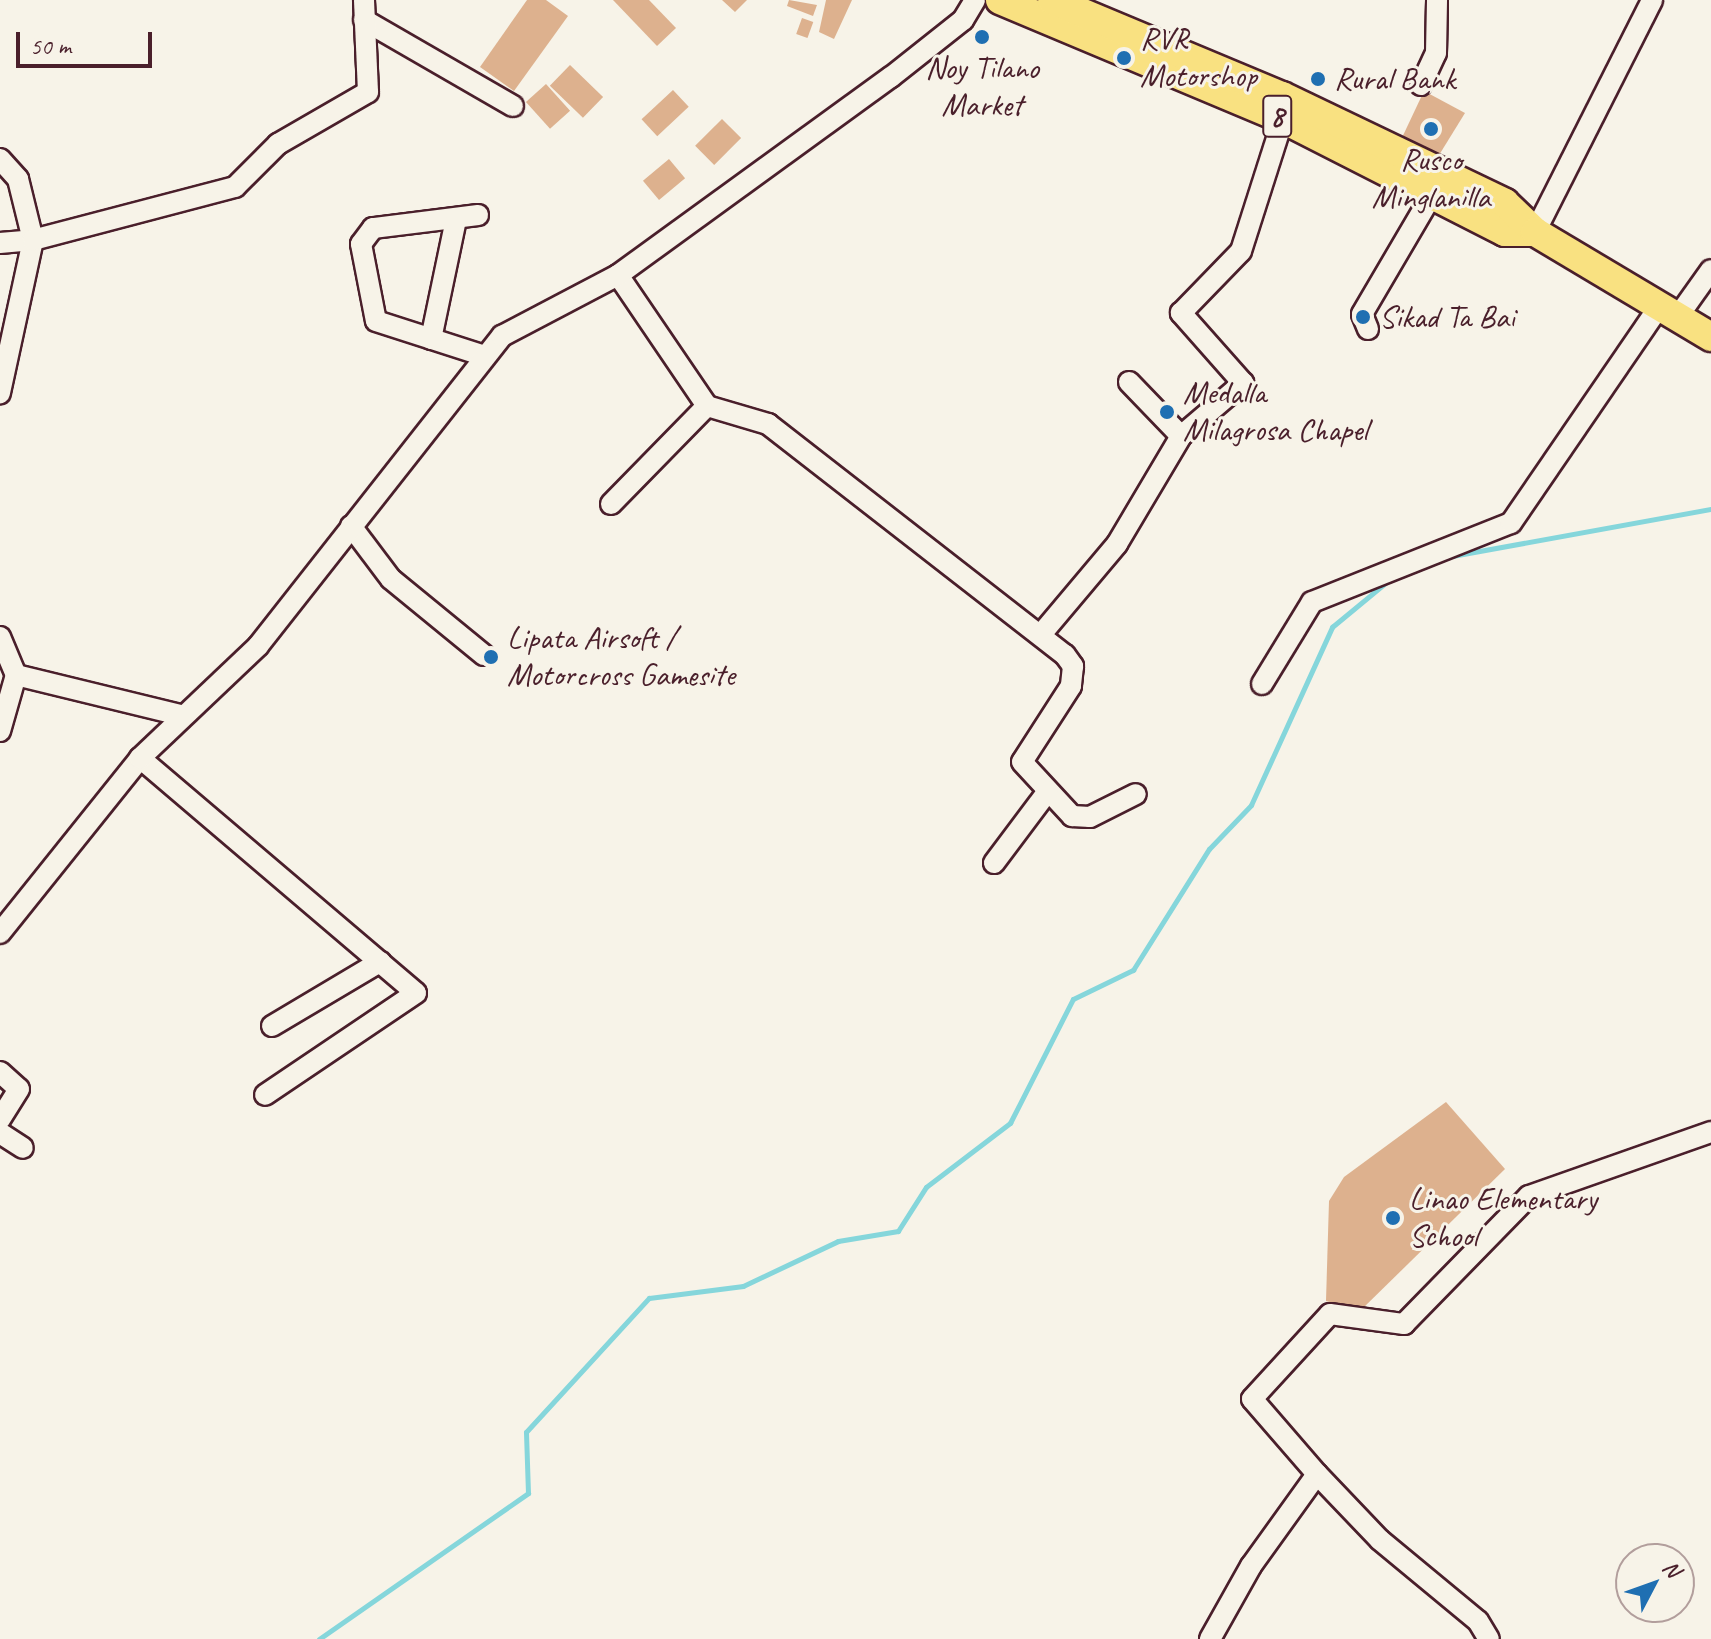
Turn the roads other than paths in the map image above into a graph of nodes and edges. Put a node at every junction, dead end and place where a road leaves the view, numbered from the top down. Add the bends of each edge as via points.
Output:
1 (975, 0) edge
2 (1000, 0) edge
3 (1052, 0) edge
4 (1437, 0) edge
5 (1652, 0) edge
6 (364, 10) edge
7 (1421, 85) dead end
8 (513, 106) dead end
9 (1283, 119) junction
10 (0, 159) edge
11 (1433, 193) junction
12 (478, 215) dead end
13 (456, 219) junction
14 (1535, 232) junction
15 (33, 240) junction
16 (0, 243) edge
17 (1711, 270) edge
18 (618, 275) junction
19 (1670, 309) junction
20 (1368, 329) dead end
21 (1711, 337) edge
22 (431, 339) junction
23 (482, 355) junction
24 (1129, 382) dead end
25 (0, 393) edge
26 (707, 406) junction
27 (1181, 436) junction
28 (611, 504) dead end
29 (351, 526) junction
30 (1043, 632) junction
31 (0, 637) edge
32 (484, 655) dead end
33 (16, 675) junction
34 (1262, 684) dead end
35 (180, 715) junction
36 (0, 731) edge
37 (140, 758) junction
38 (1048, 791) junction
39 (1136, 794) dead end
40 (994, 863) dead end
41 (8, 905) edge
42 (0, 933) edge
43 (380, 962) junction
44 (272, 1026) dead end
45 (0, 1072) edge
46 (265, 1095) dead end
47 (0, 1119) edge
48 (1711, 1132) edge
49 (0, 1133) edge
50 (23, 1148) dead end
51 (1317, 1474) junction
52 (1210, 1639) edge
53 (1489, 1639) edge

1 - 18 street via 963,20 891,77
2 - 9 highway, 8
3 - 14 highway, 8 via 1282,96 1445,173 1505,203
4 - 7 street via 1436,53
5 - 14 street
6 - 8 street
6 - 15 street via 368,92 278,144 235,187
9 - 11 highway, 8
9 - 27 street via 1241,251 1181,313 1243,383
10 - 15 street via 18,179
11 - 14 highway, 8 via 1505,232
11 - 20 street via 1362,314
12 - 13 street
13 - 22 street
13 - 22 street via 373,228 361,244 372,318
14 - 19 highway, 8
15 - 16 street
15 - 25 street
17 - 19 street
18 - 23 street via 502,336
18 - 26 street
19 - 21 highway, 8
19 - 34 street via 1511,523 1312,602
22 - 23 street
23 - 29 street via 426,439
24 - 27 street
26 - 28 street
26 - 30 street via 768,424
27 - 30 street via 1117,544
29 - 32 street via 391,579
29 - 35 street via 258,646
30 - 38 street via 1075,677 1024,753 1024,765
31 - 33 street
33 - 35 street
33 - 36 street
35 - 37 street
37 - 41 street
37 - 43 street
38 - 39 street via 1072,816 1090,817
38 - 40 street
41 - 42 street
43 - 44 street
43 - 46 street via 416,993
45 - 47 street via 19,1089
48 - 51 street via 1529,1196 1404,1324 1330,1314 1252,1399
49 - 50 street
51 - 52 street via 1251,1566
51 - 53 street via 1380,1540 1478,1621

